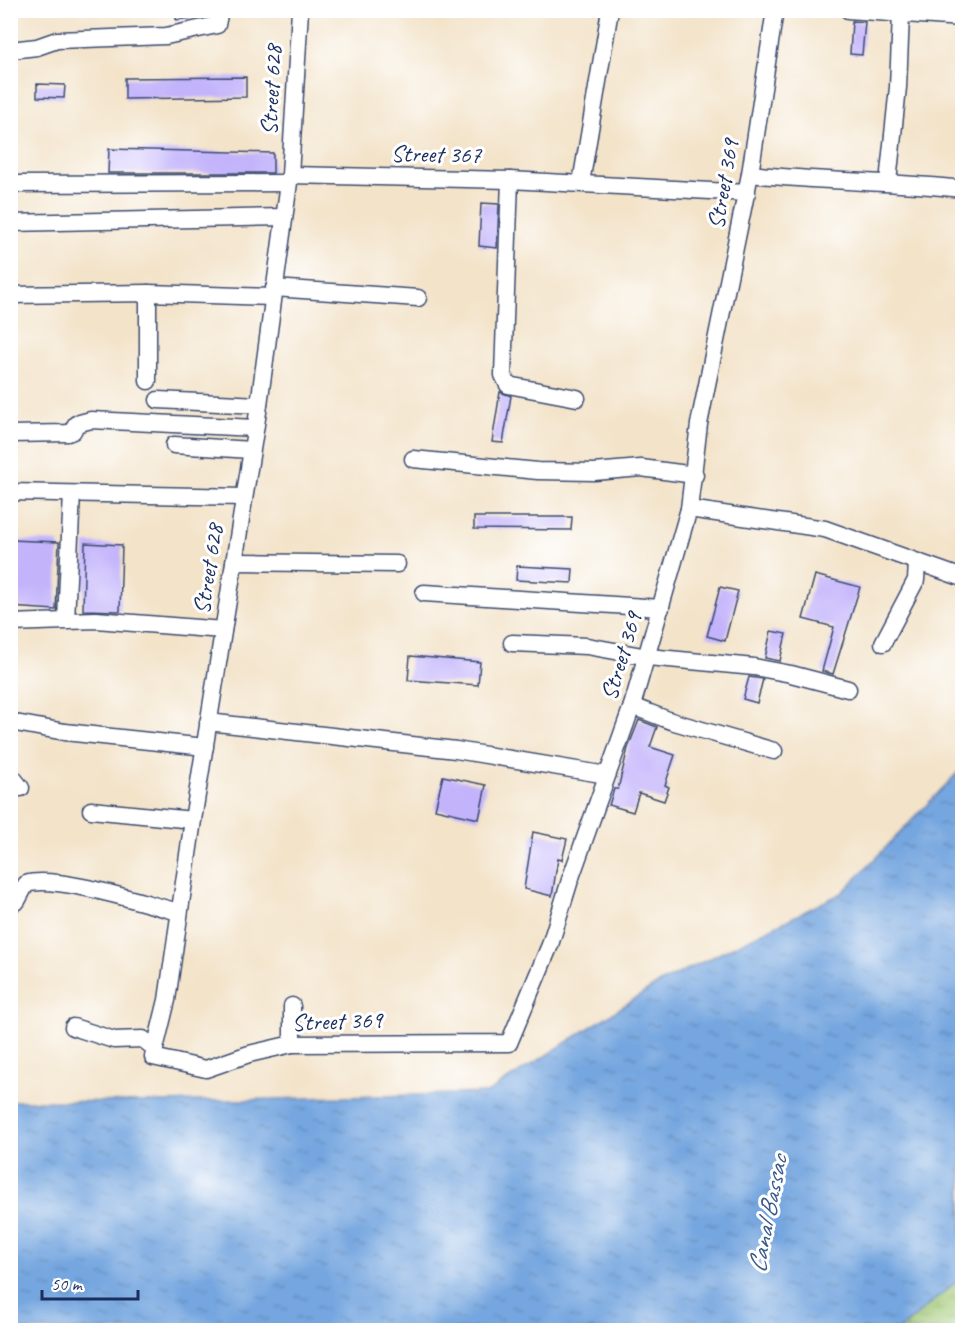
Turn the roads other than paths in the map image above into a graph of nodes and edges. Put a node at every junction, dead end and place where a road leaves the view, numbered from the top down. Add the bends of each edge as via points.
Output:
1 (220, 10) edge
2 (300, 10) edge
3 (610, 10) edge
4 (775, 10) edge
5 (848, 10) edge
6 (901, 15) junction
7 (963, 18) edge
8 (10, 50) edge
9 (750, 174) junction
10 (289, 179) junction
11 (510, 180) junction
12 (888, 182) junction
13 (581, 183) junction
14 (10, 184) edge
15 (963, 189) edge
16 (747, 193) junction
17 (284, 217) junction
18 (10, 223) edge
19 (274, 292) junction
20 (148, 293) junction
21 (10, 295) edge
22 (418, 298) dead end
23 (148, 381) dead end
24 (577, 398) dead end
25 (158, 400) dead end
26 (259, 405) junction
27 (255, 428) junction
28 (10, 434) edge
29 (174, 445) dead end
30 (251, 450) junction
31 (413, 459) dead end
32 (695, 475) junction
33 (10, 492) edge
34 (72, 494) junction
35 (243, 497) junction
36 (689, 509) junction
37 (234, 562) junction
38 (917, 563) junction
39 (397, 564) dead end
40 (960, 577) dead end
41 (424, 593) dead end
42 (661, 608) junction
43 (66, 620) junction
44 (10, 623) edge
45 (223, 630) junction
46 (512, 643) dead end
47 (883, 643) dead end
48 (648, 657) junction
49 (848, 689) dead end
50 (632, 706) junction
51 (10, 722) edge
52 (208, 722) junction
53 (205, 747) junction
54 (774, 751) dead end
55 (10, 774) edge
56 (607, 775) junction
57 (21, 788) dead end
58 (91, 810) dead end
59 (193, 820) junction
60 (10, 903) edge
61 (180, 912) junction
62 (292, 1006) dead end
63 (73, 1027) dead end
64 (292, 1044) junction
65 (154, 1048) junction

1 - 8 street via 217,26 166,36 57,40
2 - 10 street, Street 628
3 - 13 street
4 - 9 street, Street 369
5 - 6 street
6 - 7 street
6 - 12 street
9 - 12 street via 812,181
9 - 16 street, Street 369
10 - 11 street, Street 367
10 - 14 street, Street 367
10 - 17 street, Street 628
11 - 13 street, Street 367
11 - 24 street via 503,375 508,385
12 - 15 street
13 - 16 street, Street 367
16 - 32 street, Street 369 via 699,424
17 - 18 street
17 - 19 street, Street 628
19 - 20 street
19 - 22 street
19 - 26 street, Street 628
20 - 21 street
20 - 23 street
25 - 26 street
26 - 27 street, Street 628
27 - 28 street via 91,420 76,424 68,433
27 - 30 street, Street 628
29 - 30 street
30 - 35 street, Street 628
31 - 32 street via 538,471 641,468
32 - 36 street, Street 369
33 - 34 street
34 - 35 street
34 - 43 street
35 - 37 street, Street 628
36 - 38 street via 825,530
36 - 42 street, Street 369
37 - 39 street
37 - 45 street, Street 628
38 - 40 street
38 - 47 street via 916,580
41 - 42 street
42 - 48 street, Street 369
43 - 44 street
43 - 45 street
45 - 52 street, Street 628
46 - 48 street via 587,646
48 - 49 street via 754,667
48 - 50 street, Street 369
50 - 54 street
50 - 56 street, Street 369
51 - 53 street
52 - 53 street, Street 628
52 - 56 street via 456,750
53 - 59 street, Street 628
55 - 57 street
56 - 64 street, Street 369 via 550,945 509,1043
58 - 59 street
59 - 61 street, Street 628
60 - 61 street via 17,901 26,884 40,881
61 - 65 street, Street 628 via 167,1000
62 - 64 street
63 - 65 street via 114,1040 143,1039
64 - 65 street, Street 369 via 206,1069 153,1057

